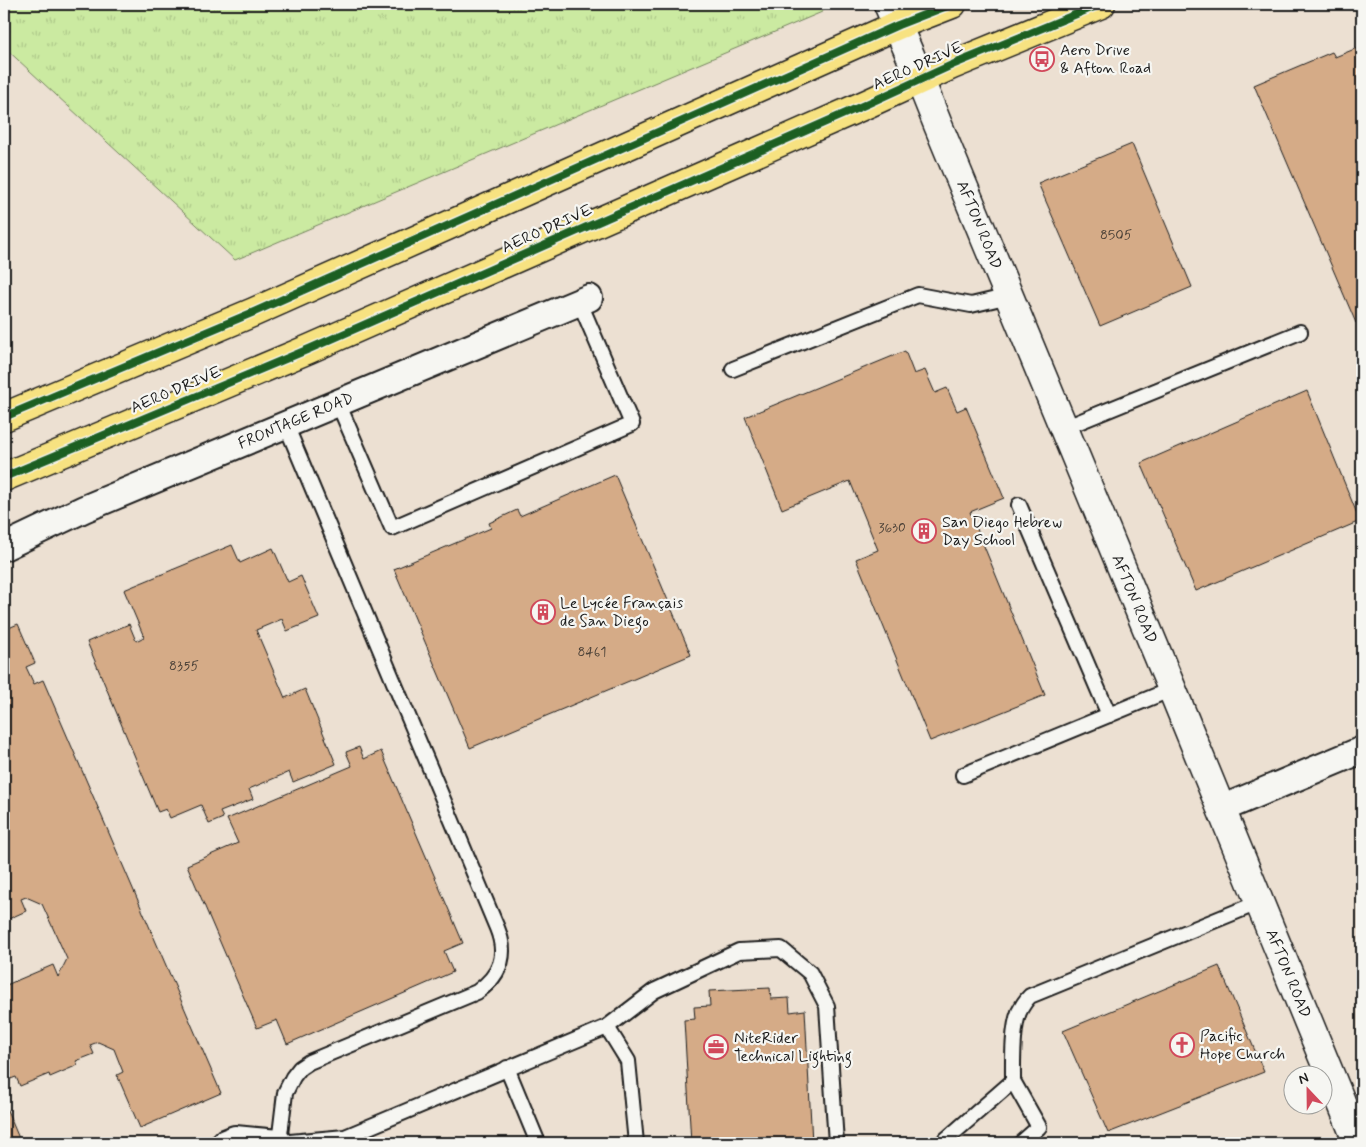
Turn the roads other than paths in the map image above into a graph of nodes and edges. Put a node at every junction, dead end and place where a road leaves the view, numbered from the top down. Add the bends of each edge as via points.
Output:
1 (952, 4) edge
2 (1101, 4) edge
3 (893, 14) edge
4 (920, 80) junction
5 (1009, 296) junction
6 (585, 300) joint
7 (1300, 332) dead end
8 (733, 369) dead end
9 (338, 403) junction
10 (4, 417) edge
11 (286, 424) junction
12 (1064, 428) junction
13 (4, 477) edge
14 (1019, 505) dead end
15 (4, 547) edge
16 (1172, 689) junction
17 (1109, 715) junction
18 (1362, 750) edge
19 (963, 774) dead end
20 (1221, 809) junction
21 (1260, 902) junction
22 (606, 1027) junction
23 (507, 1068) junction
24 (1013, 1081) junction
25 (345, 1140) edge
26 (225, 1143) edge
27 (279, 1143) edge
28 (538, 1143) edge
29 (636, 1143) edge
30 (836, 1143) edge
31 (942, 1143) edge
32 (1021, 1143) edge
33 (1358, 1143) edge

1 - 3 main road
2 - 4 main road, AERO DRIVE
3 - 4 street, AFTON ROAD
3 - 10 main road via 254,312
4 - 5 street, AFTON ROAD
4 - 13 main road, AERO DRIVE via 309,349
5 - 8 lane via 970,306 918,294
5 - 12 street, AFTON ROAD
6 - 9 street, FRONTAGE ROAD
6 - 9 lane via 632,424 392,528
7 - 12 lane
9 - 11 street, FRONTAGE ROAD
11 - 15 street, FRONTAGE ROAD via 84,509
11 - 27 lane via 500,934 502,954 495,975 477,992 300,1068 285,1092
12 - 16 street, AFTON ROAD
14 - 17 lane
16 - 17 lane
16 - 20 street, AFTON ROAD
17 - 19 lane
18 - 20 street
20 - 21 street, AFTON ROAD
21 - 24 lane via 1030,996 1022,1004 1015,1029
21 - 33 street, AFTON ROAD
22 - 23 lane
22 - 29 lane via 628,1061
22 - 30 lane via 654,991 738,951 781,949 810,973 826,1006
23 - 25 lane
23 - 28 lane
24 - 31 lane
24 - 32 lane via 1039,1128
25 - 27 lane
26 - 27 street via 236,1139

